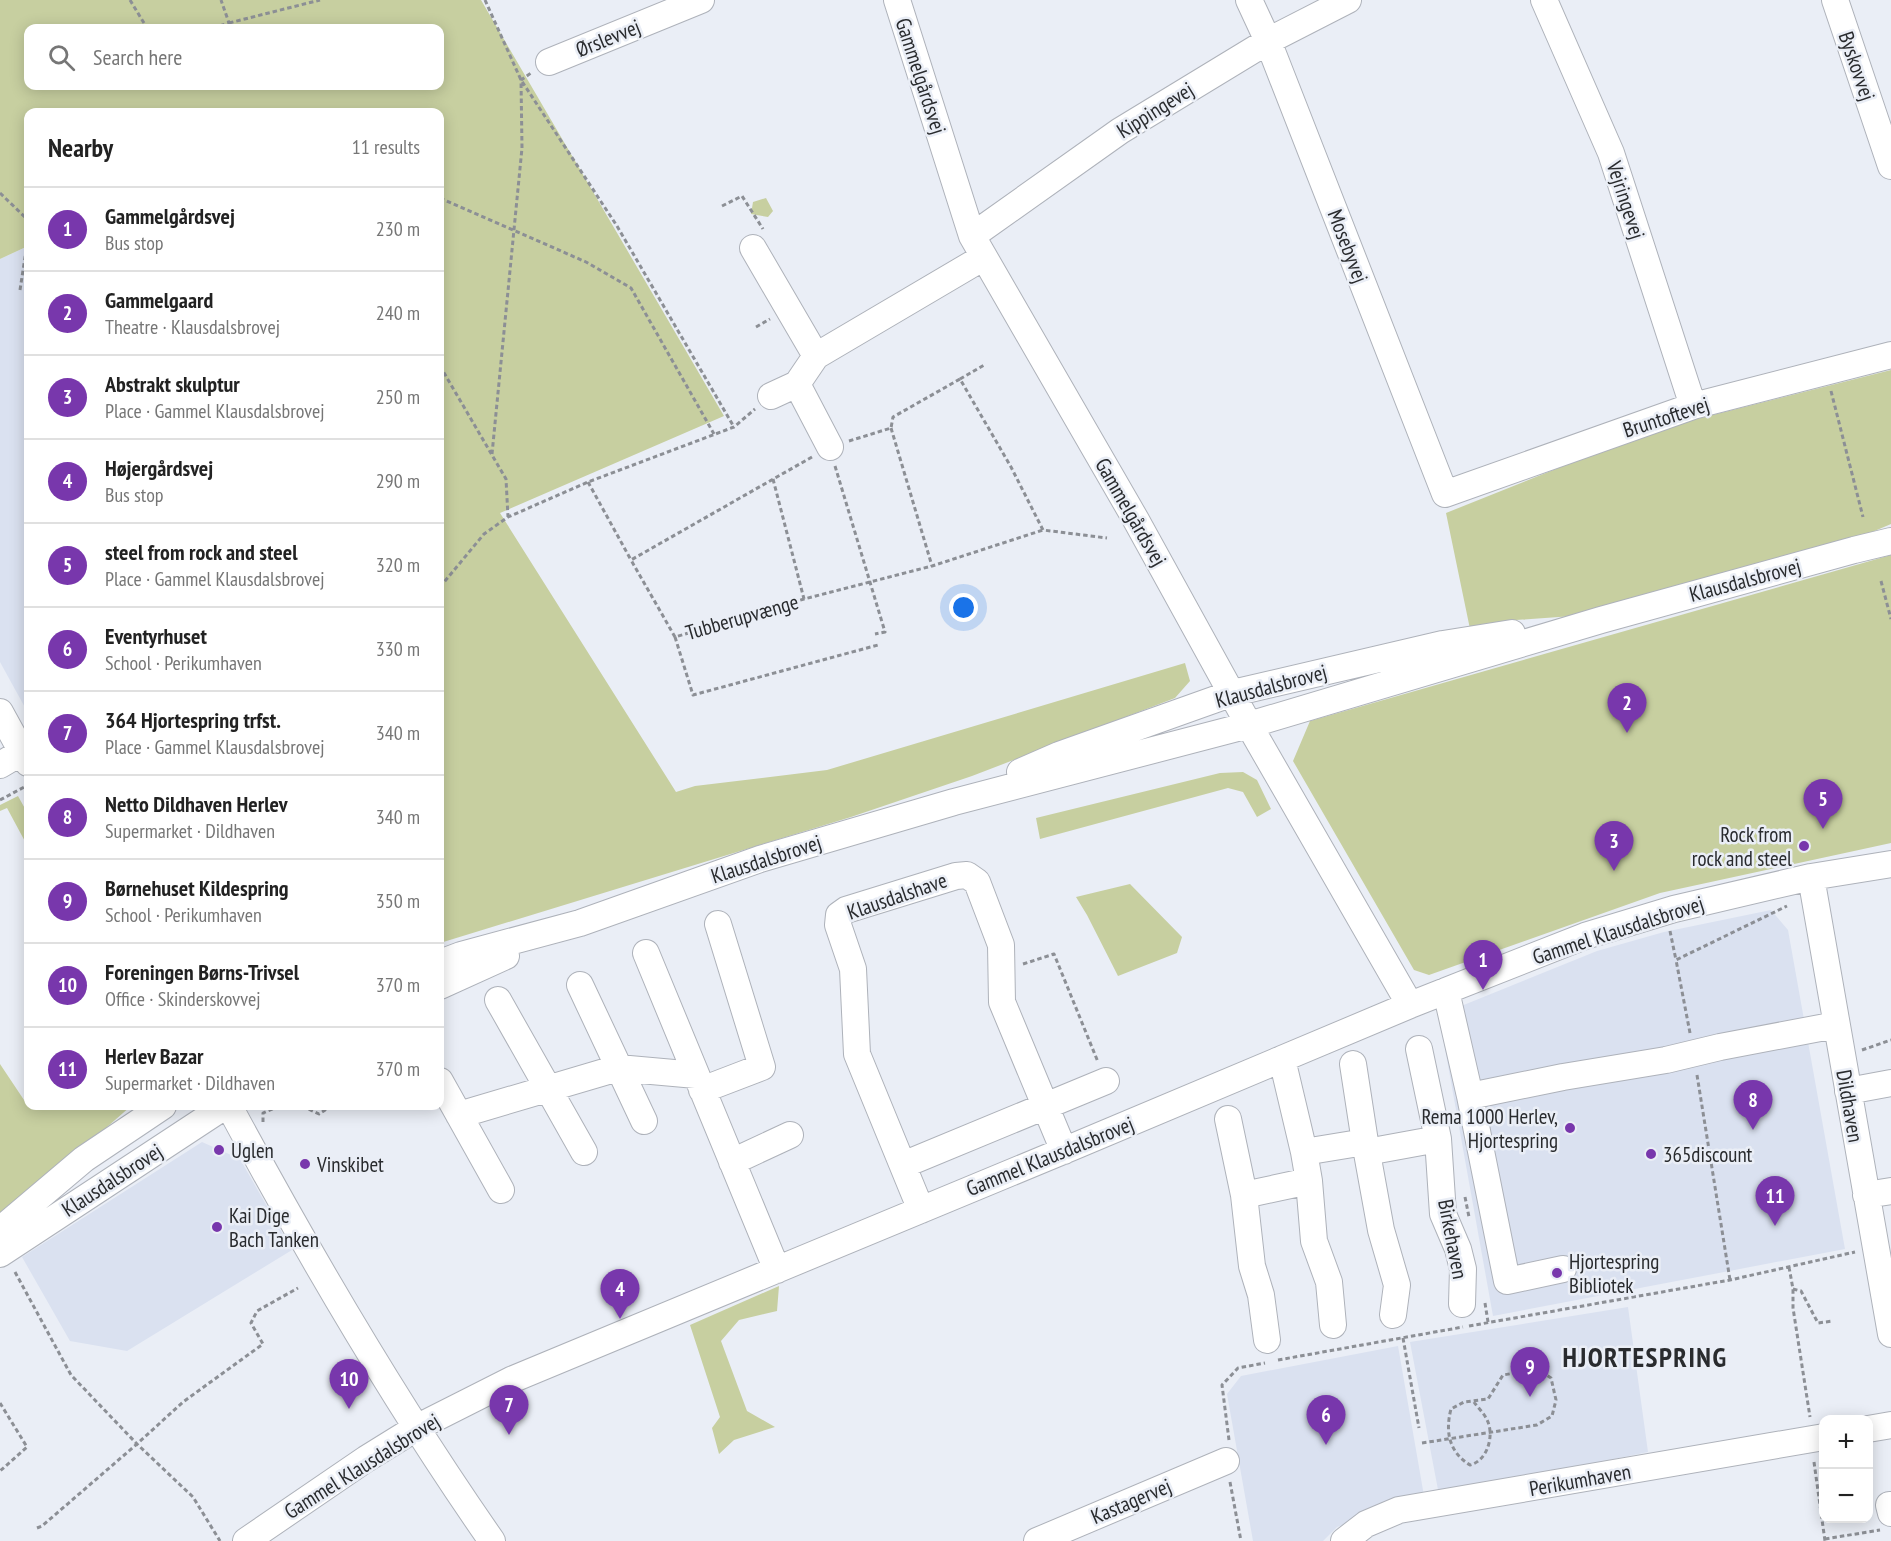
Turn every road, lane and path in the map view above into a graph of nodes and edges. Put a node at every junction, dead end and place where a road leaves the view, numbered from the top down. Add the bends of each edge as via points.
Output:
1 (130, 0) edge
2 (221, 0) edge
3 (320, 0) edge
4 (485, 0) edge
5 (701, 0) edge
6 (897, 0) edge
7 (1249, 0) edge
8 (1348, 0) edge
9 (1544, 0) edge
10 (1835, 0) edge
11 (229, 23) junction
12 (145, 24) edge
13 (226, 24) edge
14 (1268, 40) junction
15 (549, 62) joint
16 (521, 80) junction
17 (1891, 166) edge
18 (0, 193) edge
19 (444, 200) edge
20 (722, 206) dead end
21 (24, 216) edge
22 (514, 230) junction
23 (978, 247) junction
24 (753, 248) joint
25 (24, 264) edge
26 (20, 290) dead end
27 (1891, 355) edge
28 (816, 356) junction
29 (986, 364) dead end
30 (1826, 372) junction
31 (444, 373) edge
32 (960, 379) junction
33 (797, 384) junction
34 (771, 396) joint
35 (1693, 406) junction
36 (734, 427) junction
37 (891, 428) junction
38 (714, 434) junction
39 (830, 447) junction
40 (492, 454) junction
41 (772, 478) junction
42 (588, 482) junction
43 (1445, 494) joint
44 (508, 517) junction
45 (1863, 517) dead end
46 (1043, 530) junction
47 (1891, 533) edge
48 (1107, 538) dead end
49 (1891, 541) edge
50 (1854, 550) junction
51 (632, 560) junction
52 (932, 566) junction
53 (1881, 581) dead end
54 (444, 582) edge
55 (871, 582) junction
56 (804, 599) junction
57 (1891, 619) edge
58 (1601, 620) junction
59 (875, 634) dead end
60 (675, 637) junction
61 (878, 645) dead end
62 (1233, 693) junction
63 (0, 712) edge
64 (1249, 725) junction
65 (24, 754) edge
66 (24, 758) edge
67 (0, 765) edge
68 (24, 787) edge
69 (0, 800) edge
70 (954, 802) junction
71 (1891, 864) edge
72 (1812, 885) junction
73 (1665, 912) junction
74 (580, 922) junction
75 (718, 924) dead end
76 (646, 952) dead end
77 (1676, 960) junction
78 (444, 961) edge
79 (1001, 972) junction
80 (444, 984) edge
81 (580, 985) dead end
82 (1446, 991) junction
83 (498, 1000) dead end
84 (1410, 1005) junction
85 (1838, 1037) junction
86 (1891, 1040) edge
87 (1419, 1049) dead end
88 (1694, 1054) junction
89 (1282, 1059) junction
90 (1353, 1064) dead end
91 (618, 1068) junction
92 (1106, 1081) joint
93 (699, 1082) junction
94 (1891, 1083) edge
95 (444, 1088) edge
96 (547, 1089) junction
97 (1848, 1091) junction
98 (1470, 1096) junction
99 (1046, 1106) junction
100 (157, 1110) edge
101 (221, 1110) edge
102 (229, 1110) edge
103 (310, 1110) edge
104 (325, 1110) edge
105 (459, 1115) junction
106 (1228, 1119) dead end
107 (644, 1121) dead end
108 (790, 1135) dead end
109 (1438, 1138) junction
110 (1366, 1147) junction
111 (1064, 1151) junction
112 (584, 1152) dead end
113 (1304, 1152) junction
114 (732, 1162) junction
115 (903, 1166) junction
116 (1309, 1181) junction
117 (501, 1190) dead end
118 (1879, 1193) edge
119 (1244, 1195) junction
120 (921, 1210) junction
121 (0, 1230) edge
122 (1865, 1250) dead end
123 (7, 1263) edge
124 (1789, 1267) junction
125 (1563, 1269) dead end
126 (777, 1270) junction
127 (1730, 1280) junction
128 (298, 1288) dead end
129 (1793, 1289) junction
130 (1462, 1304) dead end
131 (1833, 1321) dead end
132 (1333, 1326) dead end
133 (1398, 1326) junction
134 (1891, 1334) edge
135 (1267, 1340) dead end
136 (1474, 1401) junction
137 (0, 1403) edge
138 (1891, 1425) edge
139 (416, 1428) junction
140 (1419, 1428) dead end
141 (1873, 1428) edge
142 (1491, 1432) junction
143 (1450, 1439) junction
144 (1816, 1440) edge
145 (1422, 1443) dead end
146 (137, 1444) junction
147 (1226, 1461) junction
148 (0, 1471) edge
149 (1887, 1516) edge
150 (37, 1528) dead end
151 (257, 1538) edge
152 (1825, 1540) edge
153 (220, 1541) edge
154 (492, 1541) edge
155 (1037, 1541) edge
156 (1241, 1541) edge
157 (1344, 1541) edge

1 - 12 path
2 - 11 path
3 - 11 path
4 - 16 path
5 - 15 street, Ørslevvej
6 - 23 street, Gammelgårdsvej
7 - 14 street, Mosebyvej
8 - 14 street, Kippingevej
9 - 35 street, Vejringevej via 1611,153
10 - 17 street, Byskovvej
11 - 13 path
14 - 23 street, Kippingevej via 1120,131
14 - 43 street, Mosebyvej
15 - 16 path
16 - 22 path via 522,148
16 - 36 path via 617,226
18 - 21 path
19 - 22 path
20 - 24 path via 742,196 764,235
22 - 38 path via 586,262 631,288
22 - 40 path
23 - 28 street
23 - 62 street, Gammelgårdsvej
24 - 28 street
25 - 26 path
27 - 30 street, Bruntoftevej
28 - 33 street
29 - 32 path
30 - 35 street, Bruntoftevej
30 - 45 path
31 - 40 path
32 - 37 path via 893,417
32 - 46 path
33 - 34 street
33 - 39 street
34 - 36 path
35 - 43 street, Bruntoftevej
36 - 38 path
37 - 39 path
37 - 52 path
38 - 42 path
39 - 41 path
39 - 55 path
40 - 44 path via 507,479
41 - 51 path
41 - 56 path
42 - 44 path
42 - 51 path, Tubberupvænge
44 - 54 path via 484,534
46 - 48 path
46 - 52 path, Tubberupvænge
47 - 50 street, Klausdalsbrovej
49 - 50 street, Klausdalsbrovej
50 - 58 street, Klausdalsbrovej
51 - 60 path, Tubberupvænge
52 - 55 path, Tubberupvænge
53 - 57 path
55 - 56 path, Tubberupvænge
55 - 59 path via 885,632
56 - 60 path, Tubberupvænge
58 - 62 street, Klausdalsbrovej via 1443,644
58 - 64 street, Klausdalsbrovej
60 - 61 path via 693,695
62 - 64 street, Gammelgårdsvej
62 - 70 street, Klausdalsbrovej via 1059,755
63 - 65 street
64 - 70 street, Klausdalsbrovej
64 - 84 street, Gammelgårdsvej
66 - 67 street
68 - 69 path
70 - 74 street, Klausdalsbrovej via 760,858
71 - 72 street, Gammel Klausdalsbrovej
72 - 73 street, Gammel Klausdalsbrovej
72 - 77 path
72 - 85 street, Dildhaven
73 - 77 path
73 - 82 street, Gammel Klausdalsbrovej via 1585,936
74 - 78 street, Klausdalsbrovej
74 - 80 street, Klausdalsbrovej
75 - 93 street via 762,1067
76 - 93 street
77 - 88 path
79 - 92 path via 1054,954
79 - 99 street, Klausdalshave via 1002,1002
79 - 115 street, Klausdalshave via 1000,945 977,882 967,875 839,915 838,925 853,969 857,1054
81 - 91 street
82 - 84 street, Gammel Klausdalsbrovej
82 - 98 street
83 - 96 street
84 - 89 street, Gammel Klausdalsbrovej
85 - 86 path via 1864,1050
85 - 88 street
85 - 97 street, Dildhaven
87 - 109 street, Birkehaven
88 - 98 street
88 - 127 path
89 - 111 street, Gammel Klausdalsbrovej
89 - 113 street
90 - 110 street
91 - 93 street
91 - 96 street
91 - 107 street
92 - 99 street
93 - 114 street
94 - 97 street
95 - 105 street
96 - 105 street
96 - 112 street
97 - 118 street, Dildhaven
98 - 125 street via 1507,1281
99 - 111 street, Klausdalshave
99 - 115 street
100 - 121 street, Klausdalsbrovej via 84,1159
101 - 123 street, Klausdalsbrovej
102 - 139 street via 306,1247
103 - 104 path via 319,1114
105 - 117 street
106 - 119 street
108 - 114 street
109 - 110 street
109 - 130 street, Birkehaven via 1443,1214 1463,1269
110 - 113 street
110 - 133 street via 1381,1230 1397,1285
111 - 120 street, Gammel Klausdalsbrovej
113 - 116 street
114 - 126 street
115 - 120 street, Klausdalshave
116 - 119 street
116 - 132 street via 1314,1241 1329,1282
118 - 134 street, Dildhaven
119 - 135 street via 1252,1266 1262,1295
120 - 126 street, Gammel Klausdalsbrovej
122 - 124 path
123 - 146 path via 71,1375
124 - 127 path
124 - 129 path
126 - 139 street, Gammel Klausdalsbrovej via 511,1380
127 - 133 path
128 - 146 path via 257,1311 251,1323 263,1344 183,1402
129 - 131 path via 1802,1291 1818,1323
129 - 144 path
133 - 140 path
133 - 147 path via 1238,1368 1222,1385 1230,1443
136 - 142 path
136 - 142 path via 1488,1399 1503,1375 1538,1369 1551,1378 1556,1400 1552,1416 1537,1425
136 - 143 path via 1451,1408
137 - 148 path via 27,1447
138 - 141 street
139 - 151 street, Gammel Klausdalsbrovej
139 - 154 street
142 - 143 path
142 - 143 path via 1485,1454 1478,1463 1470,1465 1454,1452
143 - 145 path
144 - 152 path
144 - 157 street, Perikumhaven via 1399,1510 1366,1524
146 - 150 path
146 - 153 path via 193,1497
147 - 155 street, Kastagervej
147 - 156 path
149 - 152 path

